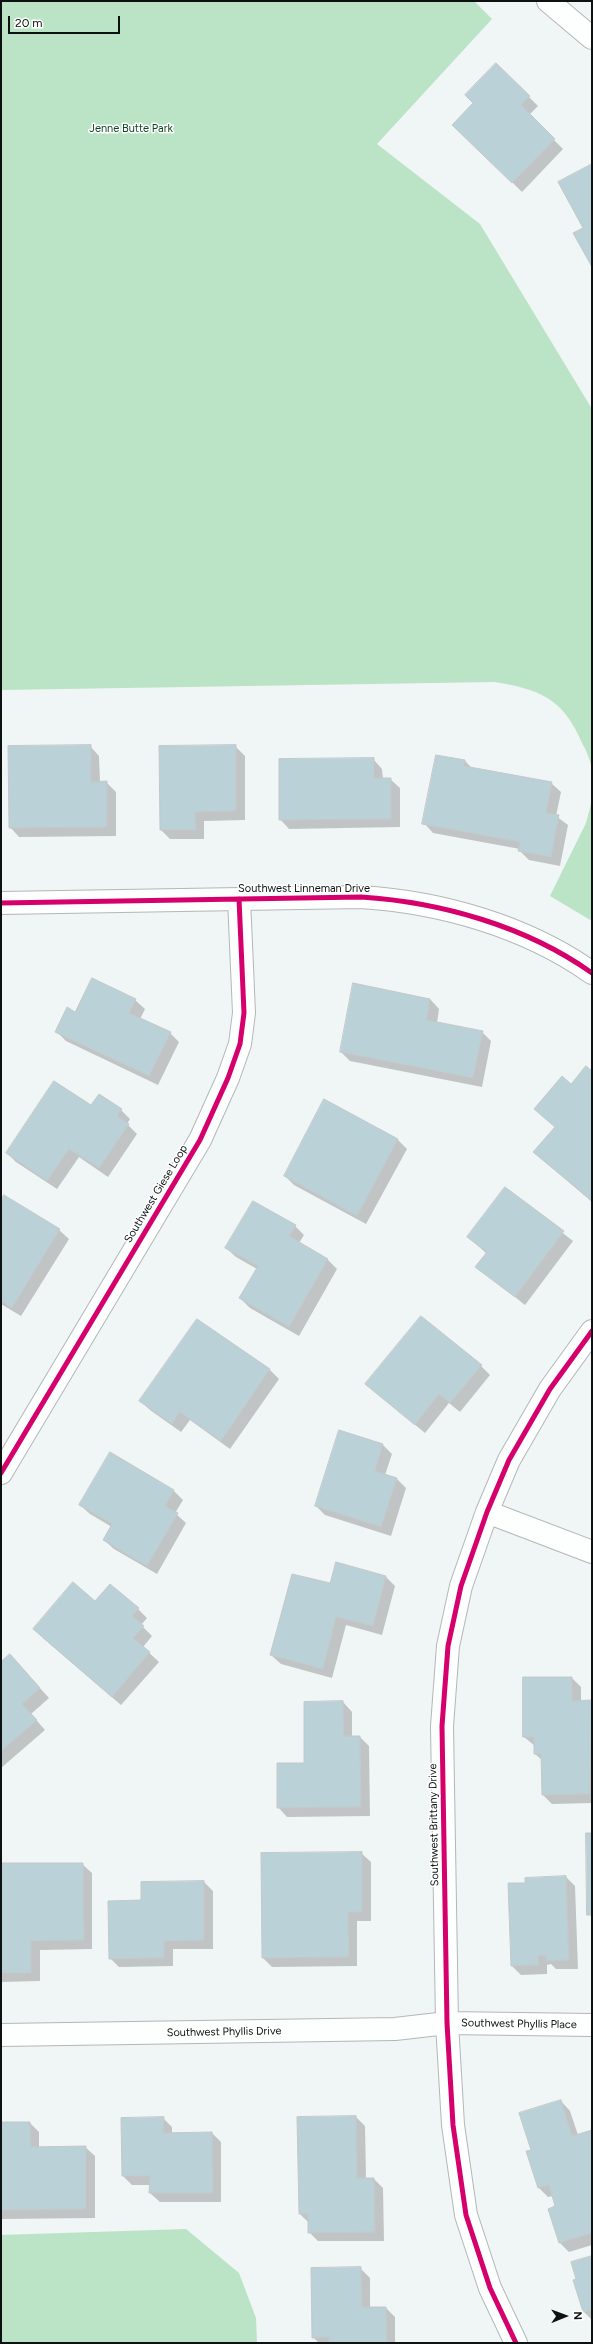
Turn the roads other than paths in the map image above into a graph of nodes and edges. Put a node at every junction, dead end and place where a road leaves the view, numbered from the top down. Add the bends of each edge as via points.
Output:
1 (548, 1) edge
2 (592, 38) edge
3 (239, 899) junction
4 (1, 903) edge
5 (592, 973) edge
6 (592, 1332) edge
7 (1, 1473) edge
8 (487, 1512) junction
9 (592, 1552) edge
10 (446, 2023) junction
11 (592, 2025) edge
12 (1, 2035) edge
13 (516, 2343) edge

1 - 2 street
3 - 4 street, Southwest Linneman Drive
3 - 5 street, Southwest Linneman Drive via 360,897 411,902 443,909 512,931
3 - 7 street, Southwest Giese Loop via 244,1013 240,1044 228,1078 200,1140
6 - 8 street, Southwest Brittany Drive via 550,1390 509,1460
8 - 9 street
8 - 10 street, Southwest Brittany Drive via 461,1586 448,1646 442,1726
10 - 11 street, Southwest Phyllis Place
10 - 12 street, Southwest Phyllis Drive via 395,2029
10 - 13 street, Southwest Brittany Drive via 453,2125 466,2215 490,2288

